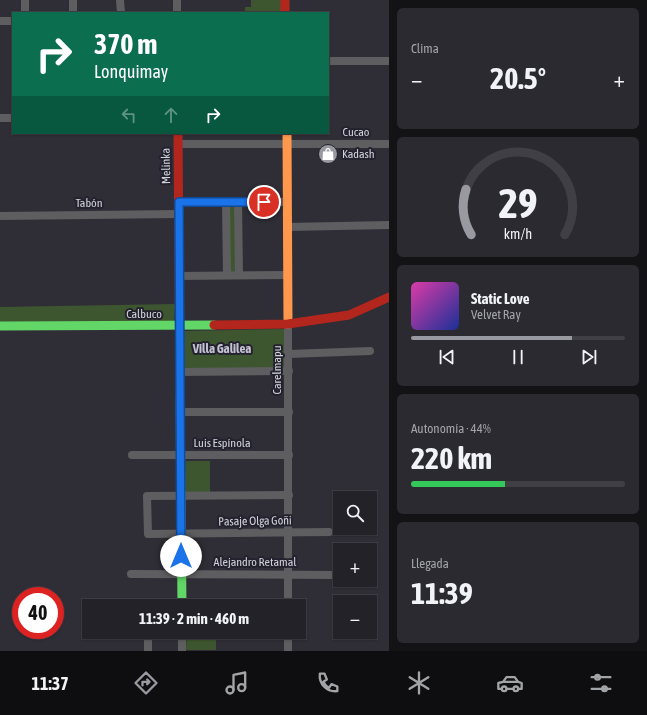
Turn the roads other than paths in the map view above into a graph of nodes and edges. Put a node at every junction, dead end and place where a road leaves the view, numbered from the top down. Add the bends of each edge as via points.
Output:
1 (25, 0) edge
2 (73, 0) edge
3 (120, 0) edge
4 (177, 0) edge
5 (285, 0) edge
6 (25, 12) edge
7 (73, 12) edge
8 (121, 12) edge
9 (177, 12) edge
10 (285, 12) edge
11 (0, 21) edge
12 (12, 21) edge
13 (329, 61) edge
14 (389, 61) edge
15 (0, 118) edge
16 (12, 118) edge
17 (178, 134) edge
18 (287, 134) edge
19 (178, 144) junction
20 (287, 144) junction
21 (389, 144) edge
22 (226, 201) junction
23 (238, 201) junction
24 (179, 202) junction
25 (287, 202) junction
26 (179, 214) junction
27 (0, 216) edge
28 (389, 225) edge
29 (287, 227) junction
30 (227, 275) junction
31 (239, 275) junction
32 (288, 275) junction
33 (179, 276) junction
34 (389, 297) edge
35 (288, 324) junction
36 (0, 326) edge
37 (180, 326) junction
38 (370, 351) dead end
39 (288, 354) junction
40 (289, 371) junction
41 (180, 372) junction
42 (180, 412) junction
43 (289, 412) junction
44 (132, 455) dead end
45 (181, 455) junction
46 (289, 455) junction
47 (289, 495) junction
48 (181, 496) junction
49 (329, 532) dead end
50 (289, 533) junction
51 (181, 534) junction
52 (131, 574) dead end
53 (182, 574) junction
54 (289, 574) junction
55 (332, 575) dead end
56 (182, 599) edge
57 (288, 599) edge
58 (148, 639) edge
59 (182, 639) edge
60 (288, 639) edge
61 (148, 651) edge
62 (182, 651) edge
63 (288, 651) edge

1 - 6 street
2 - 7 street
3 - 8 street
4 - 9 street
5 - 10 street
11 - 12 street
13 - 14 street
15 - 16 street
17 - 19 street, Melinka
18 - 20 street, Carelmapu
19 - 20 street, Cucao
19 - 24 street, Melinka
20 - 21 street, Cucao
20 - 25 street, Carelmapu
22 - 23 street
22 - 24 street
22 - 30 street
23 - 25 street
23 - 31 street
24 - 26 street, Melinka
25 - 29 street, Carelmapu
26 - 27 street, Tabón
26 - 33 street, Melinka
28 - 29 street
29 - 32 street, Carelmapu
30 - 31 street
30 - 33 street
31 - 32 street
32 - 35 street, Carelmapu
33 - 37 street, Melinka
34 - 35 street, Calbuco via 349,315
35 - 37 street, Calbuco
35 - 39 street, Carelmapu
36 - 37 street, Calbuco
37 - 41 street, Melinka
38 - 39 street
39 - 40 street, Carelmapu
40 - 41 street
40 - 43 street, Carelmapu
41 - 42 street, Melinka
42 - 43 street
42 - 45 street, Melinka
43 - 46 street, Carelmapu
44 - 45 street, Luis Espínola
45 - 46 street, Luis Espínola
45 - 48 street, Melinka
46 - 47 street, Carelmapu
47 - 48 street
47 - 50 street, Carelmapu
48 - 51 street, Melinka
48 - 51 street, Pasaje Olga Goñi via 147,496 148,534
49 - 50 street, Pasaje Olga Goñi
50 - 51 street, Pasaje Olga Goñi
50 - 54 street, Carelmapu
51 - 53 street, Melinka
52 - 53 street, Alejandro Retamal
53 - 54 street, Alejandro Retamal
53 - 56 street, Melinka
54 - 55 street, Alejandro Retamal
54 - 57 street, Carelmapu
58 - 61 street
59 - 62 street
60 - 63 street

